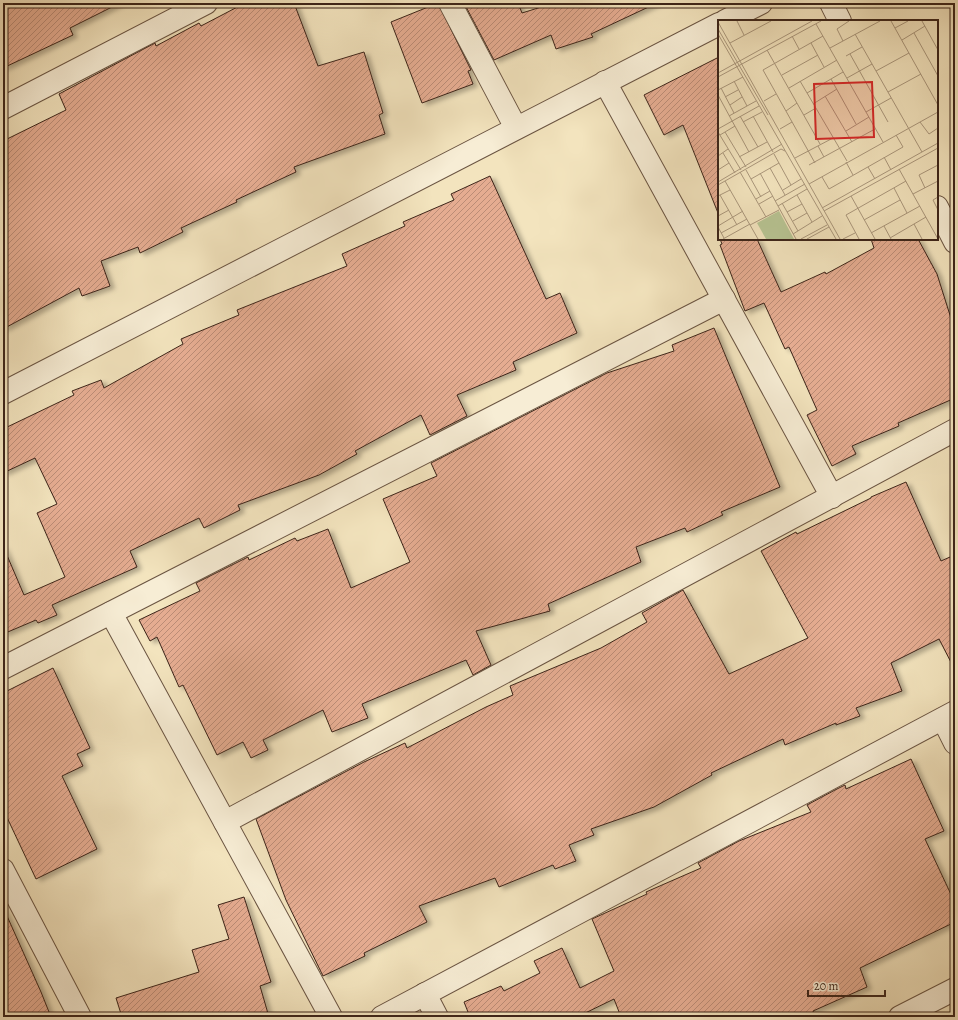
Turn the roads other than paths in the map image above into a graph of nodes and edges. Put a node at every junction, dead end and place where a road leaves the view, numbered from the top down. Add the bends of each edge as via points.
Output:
1 (206, 3) edge
2 (450, 3) edge
3 (761, 3) edge
4 (831, 3) edge
5 (727, 20) edge
6 (840, 20) edge
7 (718, 25) edge
8 (606, 82) junction
9 (3, 108) edge
10 (516, 128) junction
11 (938, 209) edge
12 (955, 242) edge
13 (724, 300) junction
14 (3, 393) edge
15 (955, 430) edge
16 (832, 497) junction
17 (110, 613) junction
18 (3, 668) edge
19 (949, 716) edge
20 (955, 743) edge
21 (224, 822) junction
22 (3, 870) edge
23 (955, 989) edge
24 (425, 994) junction
25 (80, 1017) edge
26 (331, 1017) edge
27 (382, 1017) edge
28 (437, 1017) edge
29 (900, 1017) edge

1 - 9 street
2 - 10 street
3 - 5 street
4 - 6 street
7 - 8 street
8 - 10 street
8 - 13 street
10 - 14 street
11 - 12 street
13 - 16 street
13 - 17 street
15 - 16 street
16 - 21 street
17 - 18 street
17 - 21 street
19 - 20 street
19 - 24 street
21 - 26 street
22 - 25 street
23 - 29 street
24 - 27 street
24 - 28 street

